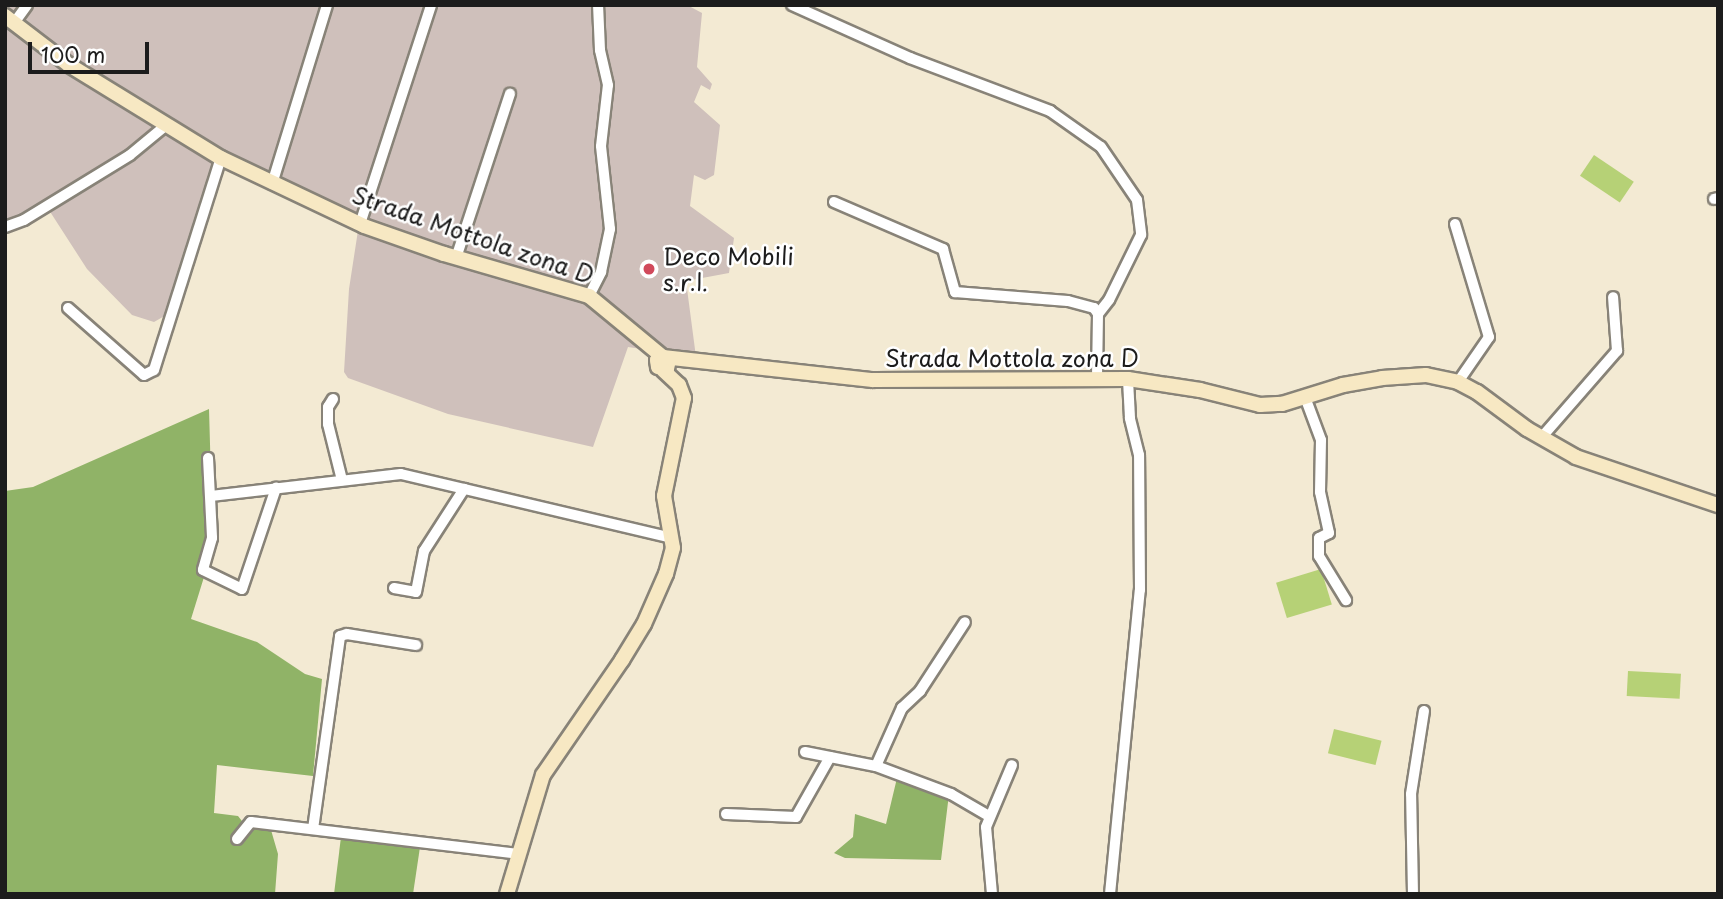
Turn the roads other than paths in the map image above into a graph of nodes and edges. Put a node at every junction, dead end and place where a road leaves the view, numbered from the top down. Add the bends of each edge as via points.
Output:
1 (27, 5) edge
2 (327, 5) edge
3 (431, 5) edge
4 (598, 5) edge
5 (792, 5) edge
6 (10, 20) edge
7 (510, 94) dead end
8 (165, 126) junction
9 (220, 158) junction
10 (272, 184) junction
11 (834, 202) dead end
12 (360, 224) junction
13 (1454, 224) dead end
14 (5, 227) edge
15 (456, 258) junction
16 (589, 296) junction
17 (1614, 297) dead end
18 (68, 308) dead end
19 (1098, 314) junction
20 (666, 365) junction
21 (1097, 378) junction
22 (1128, 379) junction
23 (1458, 382) junction
24 (1305, 397) junction
25 (332, 399) dead end
26 (1541, 438) junction
27 (208, 458) dead end
28 (342, 480) junction
29 (276, 488) junction
30 (464, 488) junction
31 (211, 496) junction
32 (1718, 505) edge
33 (671, 538) junction
34 (394, 588) dead end
35 (1346, 600) dead end
36 (965, 622) dead end
37 (416, 645) dead end
38 (1423, 711) dead end
39 (805, 752) dead end
40 (830, 757) junction
41 (1012, 765) dead end
42 (876, 766) junction
43 (726, 814) dead end
44 (989, 816) junction
45 (313, 829) junction
46 (237, 839) dead end
47 (518, 854) junction
48 (507, 894) edge
49 (992, 894) edge
50 (1110, 894) edge
51 (1413, 894) edge

1 - 6 street
2 - 10 street
3 - 12 street
4 - 16 street via 600,50 608,85 601,146 610,229 601,272
5 - 19 street via 909,58 1050,111 1098,144 1137,200 1141,235
6 - 8 main road, Strada Mottola zona D via 69,65
7 - 15 street
8 - 9 main road, Strada Mottola zona D
8 - 14 street via 130,155
9 - 10 main road, Strada Mottola zona D
9 - 18 street via 154,370 144,375
10 - 12 main road, Strada Mottola zona D
11 - 19 street via 943,249 955,292 1068,300 1094,308
12 - 15 main road, Strada Mottola zona D
13 - 23 street via 1489,337
15 - 16 main road, Strada Mottola zona D
16 - 20 main road, Strada Mottola zona D via 632,333 642,350
17 - 26 street via 1618,351
19 - 21 street
20 - 21 main road, Strada Mottola zona D via 691,360 873,380
20 - 33 main road via 684,398 664,496
21 - 22 main road, Strada Mottola zona D
22 - 24 main road, Strada Mottola zona D via 1260,405
22 - 50 street via 1130,418 1139,455 1140,590
23 - 24 main road, Strada Mottola zona D via 1402,375
23 - 26 main road, Strada Mottola zona D
24 - 35 street via 1321,440 1320,492 1329,533 1319,538 1319,556
25 - 28 street via 328,424
26 - 32 main road, Strada Mottola zona D via 1576,457
27 - 31 street
28 - 29 street
28 - 30 street via 401,474
29 - 31 street
29 - 31 street via 242,589 203,570 212,538
30 - 33 street
30 - 34 street via 424,551 416,592
33 - 47 main road via 666,575 644,624 543,775
36 - 42 street via 920,691 902,708
37 - 45 street via 340,636
38 - 51 street via 1411,794
39 - 40 street
40 - 42 street
40 - 43 street via 796,817
41 - 44 street
42 - 44 street via 951,794
44 - 49 street
45 - 46 street via 251,822
45 - 47 street
47 - 48 main road

